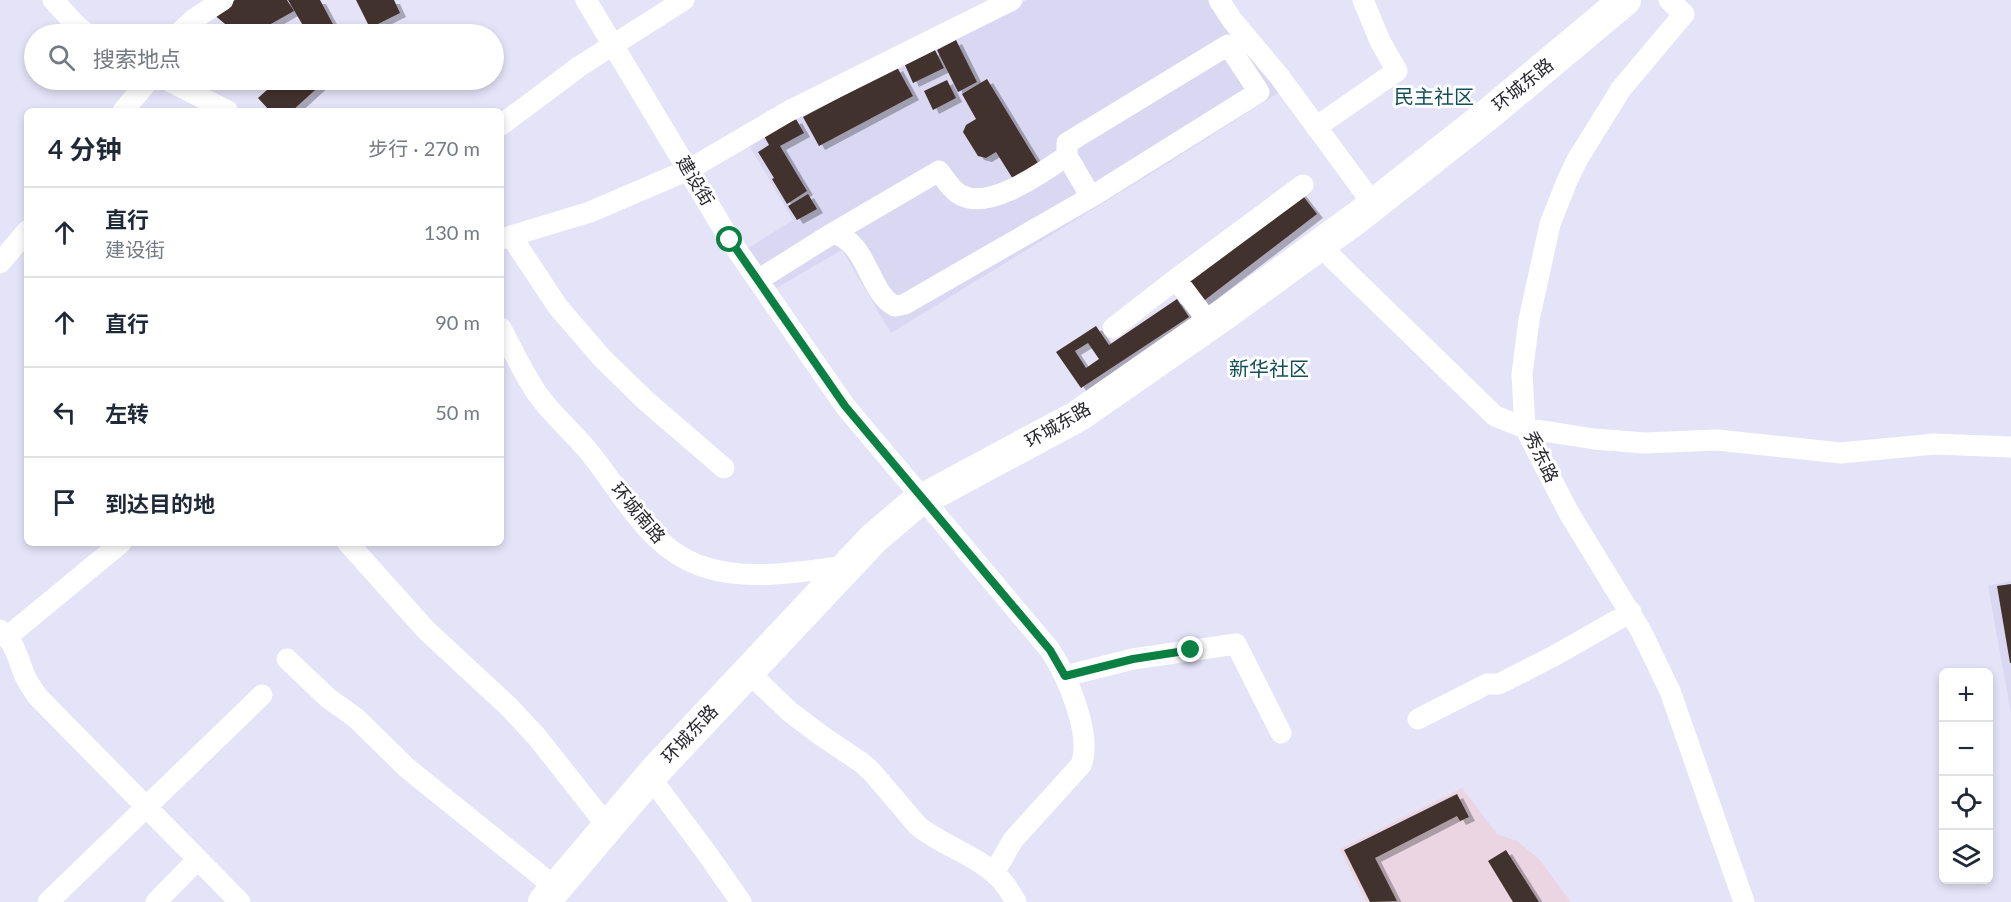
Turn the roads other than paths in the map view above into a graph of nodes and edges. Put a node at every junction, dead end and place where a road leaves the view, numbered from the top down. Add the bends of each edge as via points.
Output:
1 (53, 0) edge
2 (223, 0) edge
3 (586, 0) edge
4 (684, 0) edge
5 (1012, 0) edge
6 (1219, 0) edge
7 (1363, 0) edge
8 (1625, 0) edge
9 (1676, 7) edge
10 (74, 24) edge
11 (189, 24) edge
12 (613, 45) junction
13 (141, 90) edge
14 (187, 90) edge
15 (126, 108) edge
16 (222, 108) edge
17 (504, 123) edge
18 (1316, 127) junction
19 (1067, 156) junction
20 (688, 170) junction
21 (1303, 185) dead end
22 (1091, 197) junction
23 (1373, 204) junction
24 (833, 232) junction
25 (24, 235) edge
26 (506, 238) edge
27 (1319, 245) junction
28 (0, 263) edge
29 (1176, 279) junction
30 (758, 280) junction
31 (1210, 324) junction
32 (1113, 328) dead end
33 (504, 333) edge
34 (1525, 428) junction
35 (2011, 447) edge
36 (724, 468) dead end
37 (921, 500) junction
38 (117, 546) edge
39 (351, 546) edge
40 (848, 566) junction
41 (1631, 612) junction
42 (4, 634) edge
43 (287, 659) dead end
44 (748, 672) junction
45 (1065, 676) junction
46 (262, 695) dead end
47 (1418, 719) dead end
48 (1281, 733) dead end
49 (650, 777) junction
50 (146, 807) junction
51 (608, 827) junction
52 (198, 860) junction
53 (993, 873) junction
54 (550, 895) edge
55 (48, 902) edge
56 (156, 902) edge
57 (240, 902) edge
58 (741, 902) edge
59 (1016, 902) edge
60 (1744, 902) edge

1 - 10 street
2 - 11 street
3 - 12 street, 建设街
4 - 12 street
5 - 20 street via 789,111
6 - 18 street
7 - 18 street via 1397,71
8 - 23 highway, 环城东路
9 - 34 street, 秀东路 via 1577,160 1550,224 1524,347
12 - 17 street
12 - 20 street, 建设街
13 - 15 street
14 - 16 street
18 - 23 street
19 - 22 street
19 - 22 street via 1067,143 1228,45 1259,92
19 - 24 street via 1018,186 987,199 971,200 958,194 939,171
20 - 26 street via 590,212
20 - 30 street, 建设街
21 - 29 street
22 - 24 street via 901,306 885,300 853,245
23 - 27 highway, 环城东路
24 - 30 street
25 - 28 street
26 - 36 street via 602,358
27 - 31 highway, 环城东路
27 - 34 street via 1495,416
29 - 31 street
29 - 32 street
30 - 37 street, 建设街 via 845,406
31 - 37 highway, 环城东路 via 1078,416
33 - 40 street, 环城南路 via 536,392 590,453 649,531 668,548 706,567 741,574
34 - 35 street via 1594,439 1645,443 1717,440 1841,453 1934,444
34 - 41 street, 秀东路 via 1569,513
37 - 40 highway, 环城东路 via 894,520
37 - 45 street, 建设街 via 1050,650
38 - 42 street
39 - 51 street via 426,630 537,737
40 - 44 highway, 环城东路
41 - 47 street via 1499,684 1487,684
41 - 60 street, 秀东路 via 1670,691
42 - 50 street via 38,697
43 - 54 street
44 - 49 highway, 环城东路
44 - 53 street via 790,711 862,763 927,834
45 - 48 street via 1133,659 1236,644
45 - 53 street, 建设街 via 1079,711 1084,757 1012,840
46 - 50 street
49 - 51 highway, 环城东路
49 - 58 street
50 - 52 street
50 - 55 street
51 - 54 highway, 环城东路
52 - 56 street
52 - 57 street
53 - 59 street

